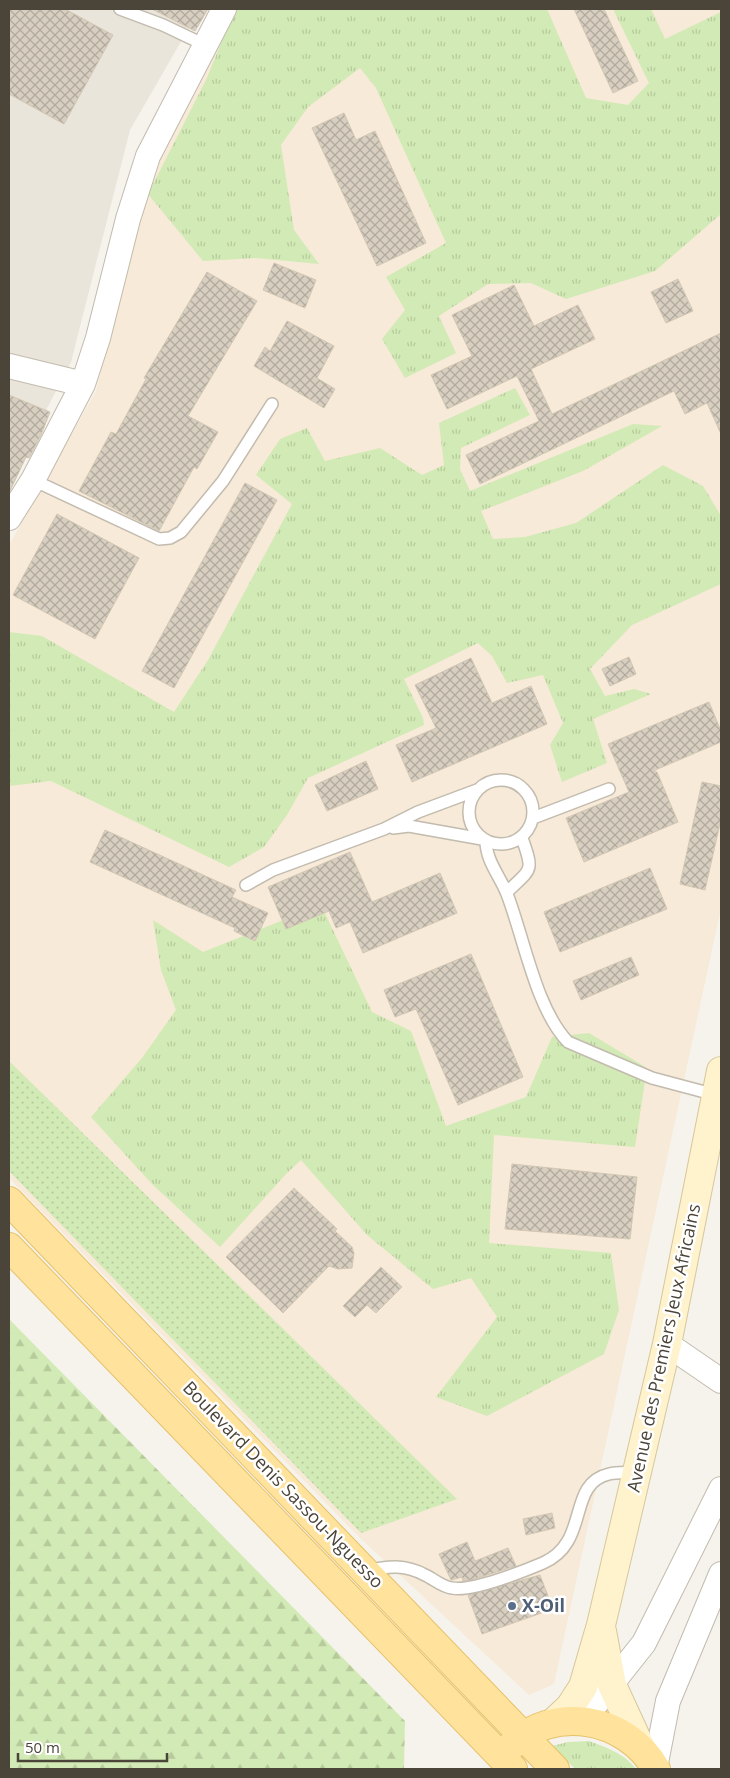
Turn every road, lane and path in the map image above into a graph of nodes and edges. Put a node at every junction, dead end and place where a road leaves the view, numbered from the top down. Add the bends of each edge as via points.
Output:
1 (120, 9) edge
2 (224, 9) edge
3 (205, 45) junction
4 (9, 366) edge
5 (83, 384) junction
6 (272, 404) dead end
7 (33, 480) junction
8 (9, 518) edge
9 (609, 789) dead end
10 (478, 790) junction
11 (533, 818) junction
12 (384, 829) junction
13 (522, 838) junction
14 (484, 840) junction
15 (246, 885) dead end
16 (507, 892) junction
17 (719, 1083) edge
18 (9, 1201) edge
19 (9, 1247) edge
20 (667, 1344) junction
21 (721, 1382) edge
22 (638, 1472) junction
23 (721, 1489) edge
24 (366, 1570) junction
25 (721, 1574) edge
26 (601, 1625) junction
27 (612, 1685) junction
28 (583, 1720) junction
29 (554, 1722) junction
30 (523, 1736) junction
31 (651, 1762) edge
32 (503, 1765) edge
33 (556, 1769) edge

1 - 3 lane
2 - 3 street
3 - 5 street via 148,156
4 - 5 street
5 - 7 street
6 - 7 lane via 222,481 182,532 170,538 159,539
7 - 8 street
9 - 11 lane
10 - 11 lane via 499,780 521,786 529,795
10 - 12 lane via 418,812
10 - 14 lane via 470,801 468,815 473,828
11 - 13 lane
12 - 14 lane via 409,826
12 - 15 lane via 304,857
13 - 14 lane via 509,844
13 - 16 lane via 531,862 529,871
14 - 16 lane via 488,856
16 - 17 lane via 544,1002 560,1034 568,1042 652,1078
17 - 20 street, Avenue des Premiers Jeux Africains
18 - 24 main road, Boulevard Denis Sassou-Nguesso
19 - 32 main road, Boulevard Denis Sassou-Nguesso
20 - 21 street
20 - 22 street, Avenue des Premiers Jeux Africains
22 - 24 lane via 610,1473 598,1478 588,1487 567,1544 553,1558 531,1568 455,1589 399,1565
22 - 26 street, Avenue des Premiers Jeux Africains
23 - 27 street via 644,1643
24 - 30 main road, Boulevard Denis Sassou-Nguesso
25 - 31 street via 668,1701
26 - 27 street, Avenue des Premiers Jeux Africains
26 - 29 street, Avenue des Premiers Jeux Africains via 583,1687 570,1707
27 - 28 street
27 - 31 street, Avenue des Premiers Jeux Africains
28 - 29 main road
28 - 31 main road via 625,1734
29 - 30 main road
30 - 32 main road
30 - 33 main road, Boulevard Denis Sassou-Nguesso

